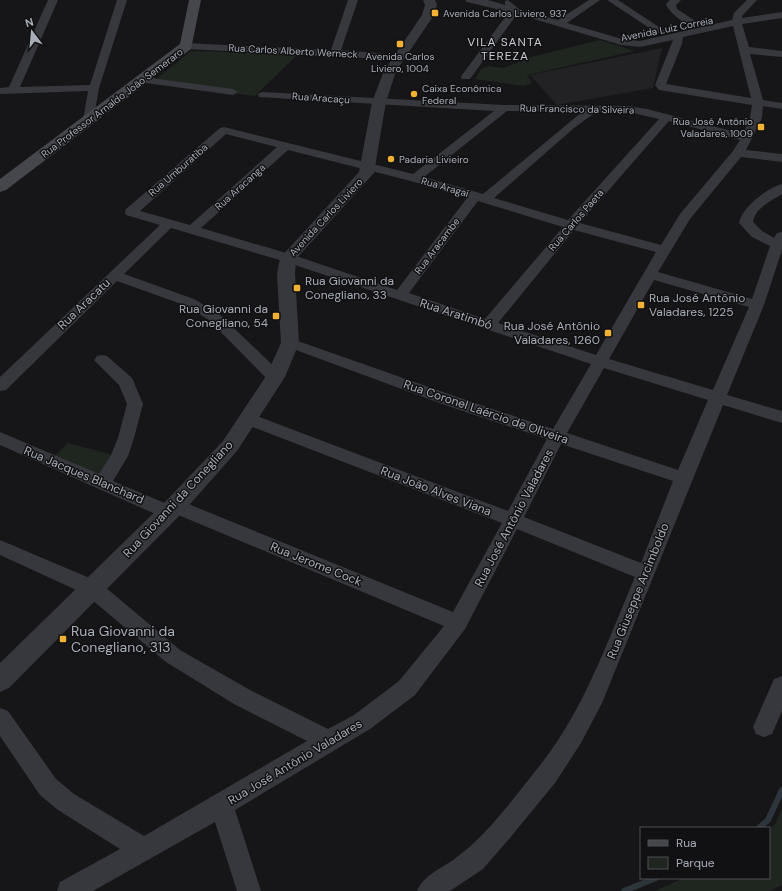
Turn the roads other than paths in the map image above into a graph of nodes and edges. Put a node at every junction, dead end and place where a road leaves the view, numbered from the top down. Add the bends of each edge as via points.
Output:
1 (54, 0) edge
2 (122, 0) edge
3 (195, 0) edge
4 (353, 0) edge
5 (429, 0) edge
6 (470, 0) edge
7 (506, 0) edge
8 (612, 0) edge
9 (676, 0) edge
10 (752, 0) edge
11 (589, 2) edge
12 (515, 10) junction
13 (781, 14) edge
14 (737, 19) junction
15 (559, 24) junction
16 (694, 24) junction
17 (660, 31) junction
18 (678, 35) junction
19 (609, 38) junction
20 (186, 46) junction
21 (745, 50) junction
22 (335, 53) junction
23 (782, 54) edge
24 (399, 58) junction
25 (466, 77) dead end
26 (144, 80) junction
27 (94, 88) junction
28 (0, 91) edge
29 (13, 91) junction
30 (233, 92) dead end
31 (263, 95) dead end
32 (379, 102) junction
33 (758, 103) junction
34 (782, 106) edge
35 (504, 108) junction
36 (593, 109) junction
37 (667, 117) junction
38 (89, 120) junction
39 (224, 130) joint
40 (747, 138) junction
41 (286, 145) junction
42 (738, 153) junction
43 (782, 158) edge
44 (368, 166) junction
45 (415, 178) junction
46 (0, 187) edge
47 (782, 188) edge
48 (480, 198) junction
49 (131, 211) joint
50 (169, 223) junction
51 (571, 225) junction
52 (193, 229) junction
53 (780, 241) edge
54 (664, 250) junction
55 (288, 258) junction
56 (650, 274) junction
57 (114, 275) junction
58 (400, 296) junction
59 (757, 305) junction
60 (488, 325) junction
61 (290, 343) junction
62 (102, 360) dead end
63 (600, 362) junction
64 (275, 377) junction
65 (0, 386) edge
66 (719, 396) junction
67 (782, 416) edge
68 (248, 419) junction
69 (557, 436) junction
70 (0, 438) edge
71 (683, 478) junction
72 (103, 483) junction
73 (171, 509) junction
74 (513, 520) junction
75 (0, 547) edge
76 (646, 573) junction
77 (92, 588) junction
78 (458, 623) junction
79 (0, 680) edge
80 (782, 686) edge
81 (0, 718) edge
82 (764, 727) dead end
83 (328, 741) junction
84 (222, 805) junction
85 (143, 849) junction
86 (69, 891) edge
87 (250, 891) edge
88 (429, 891) edge

1 - 29 street
2 - 27 street
3 - 20 main road, Rua Professor Arnaldo João Semeraro
4 - 22 street
5 - 24 street, Avenida Carlos Liviero via 431,5 428,15
6 - 12 street
7 - 12 street
8 - 17 street
9 - 16 street via 671,4 673,10
10 - 14 street
11 - 15 street
12 - 15 street
12 - 25 street
13 - 14 street
14 - 16 street, Avenida Luiz Correia
14 - 18 street, Avenida Luiz Correia
14 - 21 street, Rua José Antônio Valadares
15 - 19 street
16 - 17 street, Avenida Luiz Correia
17 - 19 street, Avenida Luiz Correia via 632,38
18 - 19 street, Avenida Luiz Correia via 640,44
18 - 33 street via 677,44 660,85 663,88
20 - 22 street, Rua Carlos Alberto Werneck
20 - 26 main road, Rua Professor Arnaldo João Semeraro
21 - 23 street
21 - 33 street, Rua José Antônio Valadares
22 - 24 street, Rua Carlos Alberto Werneck
24 - 32 street, Avenida Carlos Liviero via 390,71
26 - 30 street
26 - 38 main road, Rua Professor Arnaldo João Semeraro
27 - 29 street
27 - 38 street
28 - 29 street
31 - 32 street, Rua Aracaçu
32 - 35 street, Rua Francisco da Silveira
32 - 44 street, Avenida Carlos Liviero
33 - 34 street
33 - 40 street, Rua José Antônio Valadares via 756,118
35 - 36 street, Rua Francisco da Silveira
35 - 45 street
36 - 37 street, Rua Francisco da Silveira via 628,109
36 - 48 street, Rua Aracambe
37 - 40 street, Rua Francisco da Silveira
37 - 51 street, Rua Carlos Paeta
38 - 46 main road, Rua Professor Arnaldo João Semeraro
39 - 41 street, Rua Aragaí
39 - 49 street, Rua Umburatiba
40 - 42 street, Rua José Antônio Valadares
41 - 44 street, Rua Aragaí
41 - 52 street, Rua Aracanga
42 - 43 street
42 - 54 street, Rua José Antônio Valadares via 698,200
44 - 45 street, Rua Aragaí
44 - 55 street, Avenida Carlos Liviero via 366,173
45 - 48 street, Rua Aragaí
47 - 53 street via 751,211 746,218 746,223 751,229
48 - 51 street, Rua Aragaí
48 - 58 street, Rua Aracambe
49 - 50 street, Rua Aratimbó via 133,214
50 - 52 street, Rua Aratimbó
50 - 57 street, Rua Aracatu
51 - 54 street, Rua Aragaí
51 - 60 street, Rua Carlos Paeta
52 - 55 street, Rua Aratimbó
53 - 59 street, Rua Giuseppe Arcimboldo
54 - 56 street, Rua José Antônio Valadares
55 - 58 street, Rua Aratimbó
55 - 61 street, Rua Giovanni da Conegliano via 286,274
56 - 59 street
56 - 63 street, Rua José Antônio Valadares
57 - 64 street via 189,302 214,317
57 - 65 street, Rua Aracatu
58 - 60 street, Rua Aratimbó
59 - 66 street, Rua Giuseppe Arcimboldo
60 - 63 street, Rua Aratimbó
61 - 64 street, Rua Giovanni da Conegliano
61 - 69 street, Rua Coronel Laércio de Oliveira
62 - 72 street via 126,382 135,404 121,450
63 - 66 street, Rua Aratimbó
63 - 69 street, Rua José Antônio Valadares
64 - 68 street, Rua Giovanni da Conegliano
66 - 67 street, Rua Aratimbó
66 - 71 street, Rua Giuseppe Arcimboldo
68 - 73 street, Rua Giovanni da Conegliano via 230,446
68 - 74 street, Rua João Alves Viana
69 - 71 street, Rua Coronel Laércio de Oliveira
69 - 74 street, Rua José Antônio Valadares
70 - 72 street, Rua Jacques Blanchard
71 - 76 street, Rua Giuseppe Arcimboldo
72 - 73 street, Rua Jacques Blanchard
73 - 77 street, Rua Giovanni da Conegliano
73 - 78 street, Rua Jerome Cock
74 - 76 street, Rua João Alves Viana
74 - 78 street, Rua José Antônio Valadares
75 - 77 street
76 - 88 street, Rua Giuseppe Arcimboldo via 591,703 547,775 474,860
77 - 79 street, Rua Giovanni da Conegliano
77 - 83 street via 173,656 242,697
78 - 83 street, Rua José Antônio Valadares via 407,688 362,722
80 - 82 street
81 - 85 street via 48,787 66,802
83 - 84 street, Rua José Antônio Valadares
84 - 85 street, Rua José Antônio Valadares
84 - 87 street
85 - 86 street, Rua José Antônio Valadares

